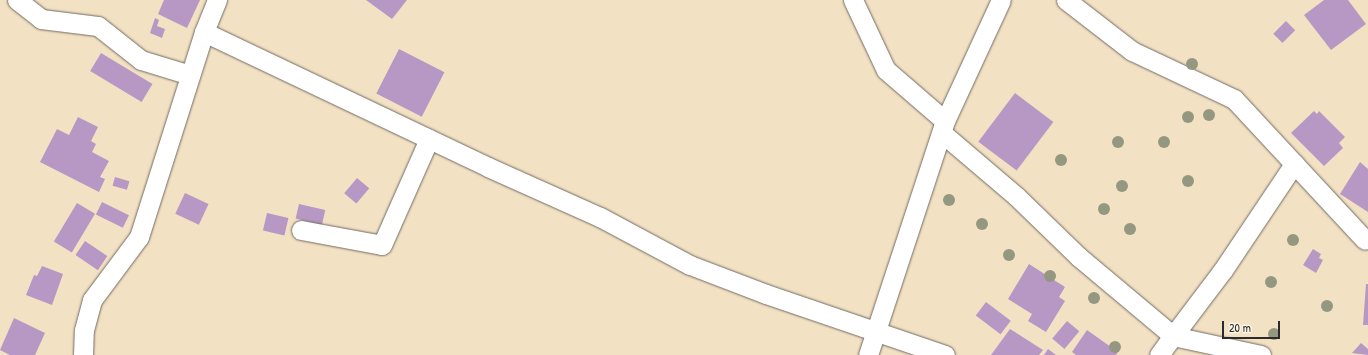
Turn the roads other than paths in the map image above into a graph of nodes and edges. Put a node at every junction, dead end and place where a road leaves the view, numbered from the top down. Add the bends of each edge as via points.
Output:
1 (17, 0) edge
2 (217, 0) edge
3 (852, 0) edge
4 (1001, 0) edge
5 (1066, 0) edge
6 (204, 32) junction
7 (190, 75) junction
8 (943, 127) junction
9 (429, 139) junction
10 (1294, 164) junction
11 (301, 230) dead end
12 (1365, 240) dead end
13 (876, 333) junction
14 (1173, 336) junction
15 (83, 355) edge
16 (868, 355) edge
17 (945, 355) edge
18 (1159, 355) edge
19 (1261, 355) edge

1 - 7 street via 41,19 98,26 141,60
2 - 6 street
3 - 8 street via 886,70
4 - 8 street
5 - 10 street via 1132,50 1234,99
6 - 7 street
6 - 9 street
7 - 15 street via 139,237 92,300 84,330
8 - 13 street
8 - 14 street via 1079,257
9 - 11 street via 382,245
9 - 13 street via 600,217 690,265
10 - 12 street
10 - 14 street via 1223,270
13 - 16 street
13 - 17 street
14 - 18 street
14 - 19 street

